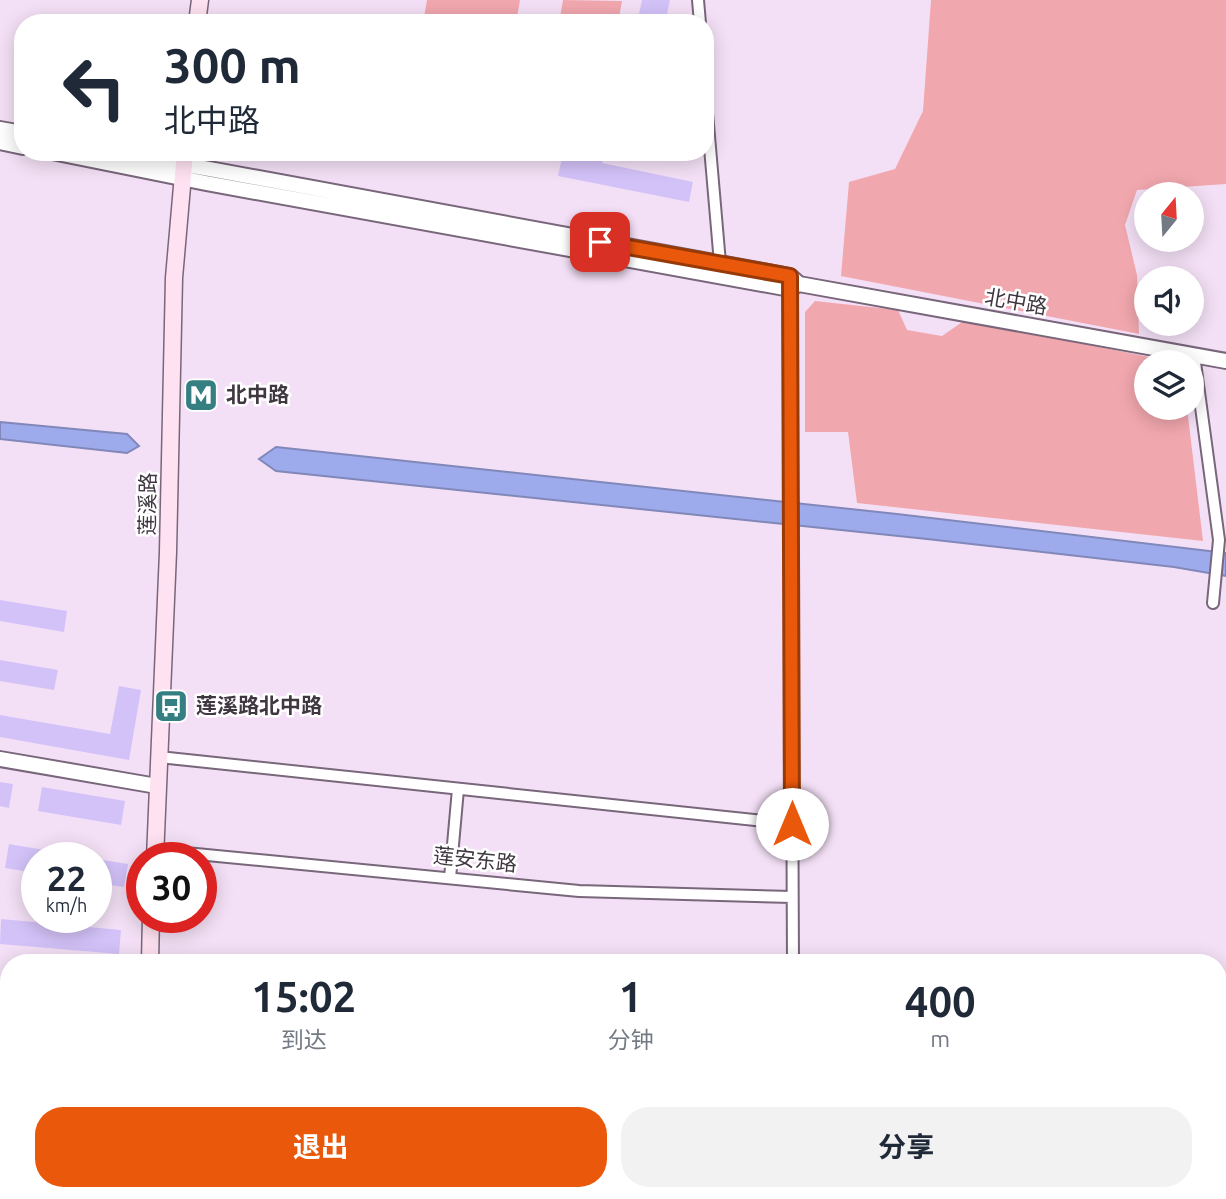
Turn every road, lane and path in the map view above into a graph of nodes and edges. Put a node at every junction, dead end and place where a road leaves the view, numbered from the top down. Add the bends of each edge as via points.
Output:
1 (143, 161) edge
2 (163, 161) edge
3 (711, 161) edge
4 (184, 165) edge
5 (720, 263) junction
6 (793, 283) junction
7 (1166, 350) edge
8 (1204, 357) edge
9 (1226, 361) edge
10 (1202, 420) edge
11 (1213, 603) dead end
12 (159, 757) junction
13 (0, 759) edge
14 (158, 786) junction
15 (458, 789) junction
16 (792, 824) junction
17 (156, 842) edge
18 (217, 859) edge
19 (450, 878) junction
20 (792, 897) junction
21 (151, 933) edge
22 (150, 954) edge
23 (793, 954) edge

1 - 4 street, 北中路
2 - 4 street, 北中路
3 - 5 street
4 - 5 street, 北中路
4 - 6 street, 北中路
4 - 12 main road, 莲溪路 via 174,278
5 - 6 street, 北中路
6 - 7 street, 北中路
6 - 16 street
8 - 9 street, 北中路
10 - 11 street via 1219,550
12 - 14 main road, 莲溪路
12 - 15 street
13 - 14 street
14 - 17 main road, 莲溪路
15 - 16 street
15 - 19 street
16 - 20 street
18 - 19 street, 莲安东路
19 - 20 street, 莲安东路 via 609,893
20 - 23 street
21 - 22 main road

